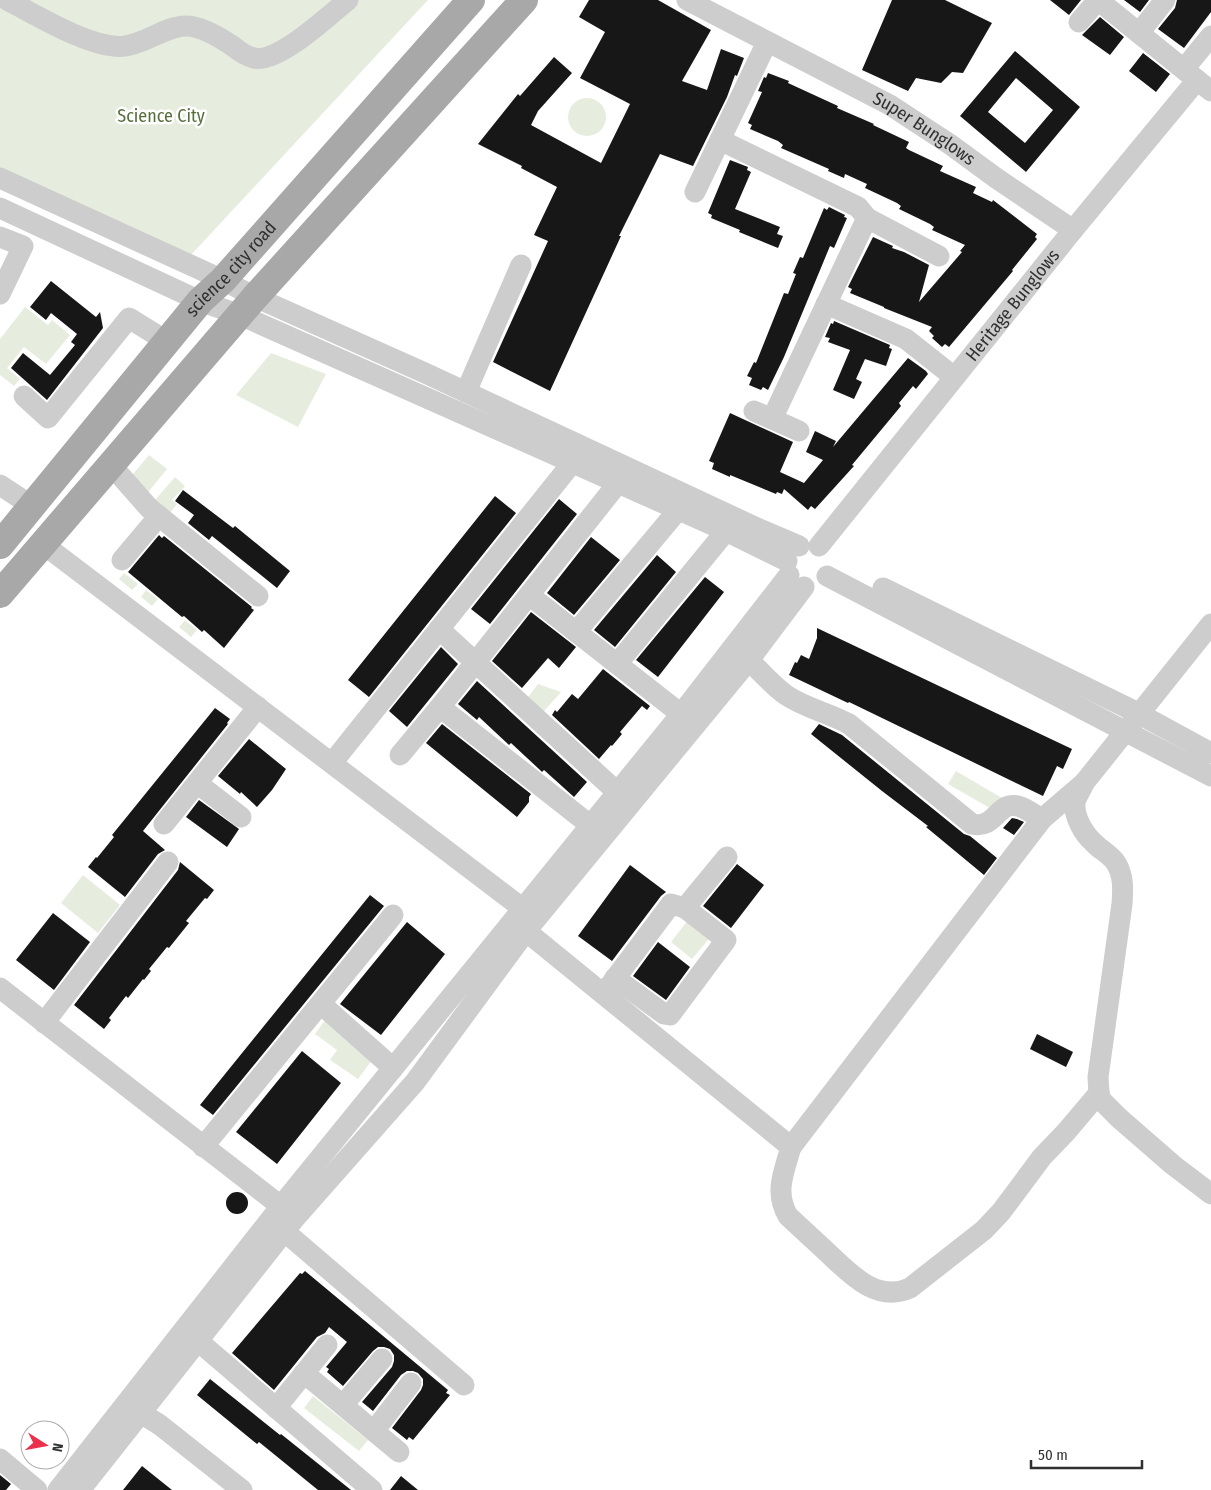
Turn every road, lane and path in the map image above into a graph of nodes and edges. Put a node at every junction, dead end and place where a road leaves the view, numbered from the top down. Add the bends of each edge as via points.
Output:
1 (7, 0) edge
2 (348, 0) edge
3 (471, 0) edge
4 (524, 0) edge
5 (687, 0) edge
6 (1165, 0) edge
7 (1079, 22) dead end
8 (1139, 33) junction
9 (1211, 36) edge
10 (767, 42) junction
11 (1197, 80) edge
12 (720, 140) junction
13 (0, 178) edge
14 (695, 192) dead end
15 (0, 208) edge
16 (867, 218) junction
17 (1073, 230) junction
18 (0, 237) edge
19 (939, 256) dead end
20 (521, 265) dead end
21 (223, 280) junction
22 (0, 294) edge
23 (200, 301) junction
24 (826, 304) junction
25 (247, 306) junction
26 (166, 341) junction
27 (954, 378) junction
28 (466, 392) junction
29 (24, 396) dead end
30 (799, 431) dead end
31 (572, 463) junction
32 (111, 465) junction
33 (618, 483) junction
34 (0, 485) edge
35 (32, 506) junction
36 (678, 510) junction
37 (159, 516) junction
38 (726, 531) junction
39 (43, 544) junction
40 (0, 545) edge
41 (122, 560) dead end
42 (808, 565) junction
43 (0, 594) edge
44 (529, 595) junction
45 (258, 596) dead end
46 (1211, 624) edge
47 (439, 629) junction
48 (576, 632) junction
49 (749, 660) junction
50 (475, 662) junction
51 (617, 664) junction
52 (258, 707) junction
53 (440, 707) junction
54 (681, 714) junction
55 (1133, 722) junction
56 (1211, 752) edge
57 (400, 755) dead end
58 (332, 763) junction
59 (1211, 776) edge
60 (197, 783) junction
61 (1084, 783) junction
62 (617, 792) junction
63 (241, 817) dead end
64 (1042, 819) junction
65 (164, 824) dead end
66 (590, 825) junction
67 (726, 858) dead end
68 (168, 862) dead end
69 (685, 908) junction
70 (393, 915) dead end
71 (521, 920) junction
72 (738, 941) dead end
73 (609, 986) junction
74 (0, 988) edge
75 (321, 1004) junction
76 (44, 1023) junction
77 (658, 1039) junction
78 (393, 1068) junction
79 (1099, 1093) junction
80 (203, 1147) junction
81 (792, 1147) junction
82 (1211, 1194) edge
83 (287, 1219) junction
84 (198, 1341) junction
85 (328, 1344) dead end
86 (382, 1359) dead end
87 (304, 1373) junction
88 (411, 1383) dead end
89 (464, 1385) dead end
90 (343, 1405) junction
91 (276, 1408) junction
92 (141, 1413) junction
93 (374, 1431) junction
94 (399, 1452) dead end
95 (0, 1459) edge
96 (37, 1490) edge
97 (58, 1490) edge
98 (80, 1490) edge
99 (242, 1490) edge
100 (372, 1490) edge

1 - 2 street via 77,36 104,45 123,47 142,43 172,28 195,26 242,53 266,58 282,51
3 - 21 main road, science city road
4 - 25 main road
5 - 10 street, Super Bunglows
6 - 8 street
7 - 8 street via 1098,0
8 - 11 street
9 - 11 street, Heritage Bunglows
10 - 12 street
10 - 17 street, Super Bunglows via 890,105
11 - 17 street, Heritage Bunglows
12 - 14 street
12 - 16 street via 858,207
13 - 21 street
15 - 23 street
16 - 19 street
16 - 24 street
17 - 27 street, Heritage Bunglows
18 - 22 street via 23,246
20 - 28 street
21 - 23 main road, science city road
21 - 25 street
23 - 25 street
23 - 26 main road, science city road
24 - 27 street via 906,339
24 - 30 street via 763,415
25 - 28 street
25 - 31 street
25 - 32 main road
26 - 29 street via 129,318 48,418
26 - 35 main road, science city road
27 - 42 street, Heritage Bunglows
28 - 42 street via 757,528
31 - 33 street
31 - 47 street
32 - 37 street
32 - 39 main road
33 - 36 street
33 - 44 street
34 - 35 street
35 - 40 main road, science city road
36 - 38 street
36 - 48 street
37 - 41 street
37 - 45 street
38 - 42 street
38 - 51 street
39 - 43 main road
39 - 52 street
42 - 49 street
42 - 54 street
42 - 55 street
44 - 48 street
44 - 50 street
46 - 55 street
47 - 50 street
47 - 58 street
48 - 51 street
49 - 64 street via 787,696 849,724 972,824 984,825 1002,809 1013,806
49 - 71 street
50 - 53 street
50 - 62 street
51 - 54 street
52 - 58 street
52 - 60 street
53 - 57 street
53 - 66 street
54 - 62 street
55 - 56 street
55 - 59 street
55 - 61 street
58 - 71 street
60 - 63 street
60 - 65 street
61 - 64 street
61 - 79 street via 1075,804 1078,817 1093,843 1115,862 1123,884 1098,1077
62 - 66 street
64 - 81 street
66 - 71 street
67 - 69 street
68 - 76 street
69 - 73 street via 671,904
69 - 73 street via 726,940 670,1015
70 - 75 street
71 - 73 street
71 - 78 street
71 - 83 street via 415,1082
72 - 77 street
73 - 77 street
74 - 76 street
75 - 78 street
75 - 80 street
76 - 80 street
77 - 81 street
78 - 83 street
79 - 81 street via 984,1230 903,1291 880,1291 857,1281 788,1216 780,1194
79 - 82 street via 1101,1100 1119,1118
80 - 83 street
83 - 84 street
83 - 89 street
83 - 97 street
84 - 91 street
84 - 92 street
85 - 87 street
86 - 90 street
87 - 90 street
87 - 91 street
88 - 93 street
90 - 93 street
91 - 100 street
92 - 98 street
92 - 99 street
93 - 94 street
95 - 96 street

